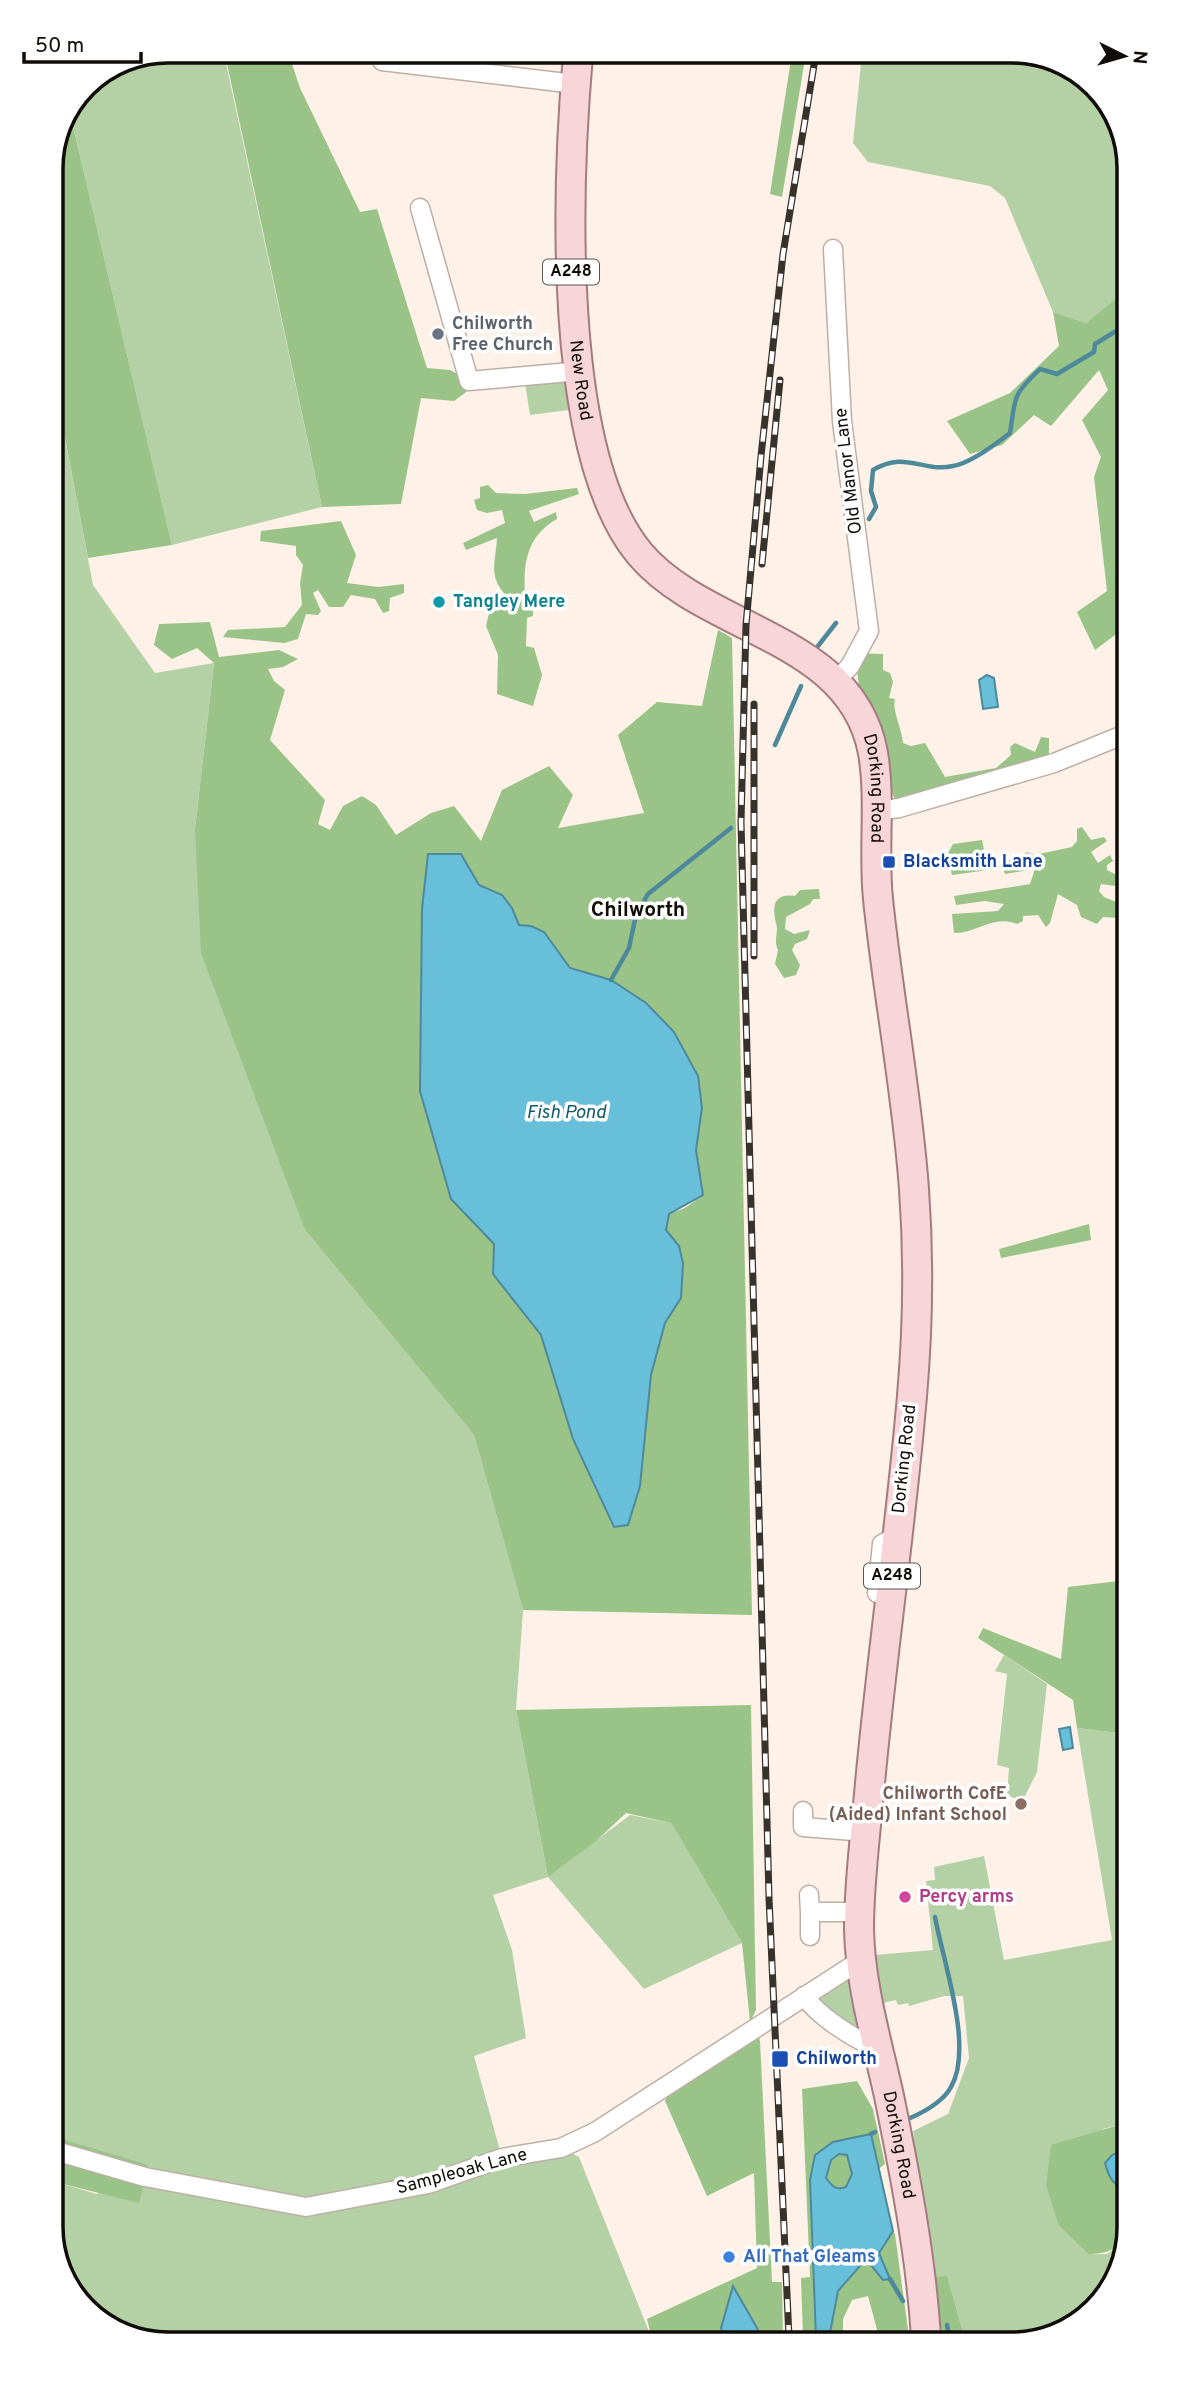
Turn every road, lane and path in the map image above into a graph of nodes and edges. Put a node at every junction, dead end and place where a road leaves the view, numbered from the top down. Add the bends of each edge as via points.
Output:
1 (399, 63) edge
2 (577, 63) edge
3 (575, 84) junction
4 (420, 208) dead end
5 (833, 249) dead end
6 (581, 371) junction
7 (756, 629) joint
8 (835, 682) junction
9 (1117, 737) edge
10 (876, 811) junction
11 (880, 1629) junction
12 (867, 1698) dead end
13 (804, 1825) dead end
14 (866, 1832) junction
15 (860, 1912) junction
16 (810, 1936) dead end
17 (861, 1961) junction
18 (804, 1996) junction
19 (877, 2041) junction
20 (63, 2152) edge
21 (925, 2332) edge

1 - 3 street
2 - 3 main road, New Road / A248
3 - 6 main road, New Road / A248 via 571,282
4 - 6 street via 469,381
5 - 8 street, Old Manor Lane via 842,421 869,632
6 - 7 main road, New Road / A248 via 601,482 627,535 666,580
7 - 8 main road, Dorking Road / A248 via 803,655
8 - 10 main road, Dorking Road / A248 via 856,710 871,743
9 - 10 street via 1054,763
10 - 11 main road, Dorking Road / A248 via 878,897 918,1243 912,1396 897,1536
11 - 12 street
11 - 14 main road, Dorking Road / A248
13 - 14 street
14 - 15 main road, Dorking Road / A248
15 - 16 street via 809,1903
15 - 17 main road, Dorking Road / A248
17 - 18 street, Sampleoak Lane
17 - 19 main road, Dorking Road / A248
18 - 19 street via 859,2040 867,2044
18 - 20 street, Sampleoak Lane via 595,2132 561,2148 502,2158 428,2184 306,2207 145,2177
19 - 21 main road, Dorking Road / A248

